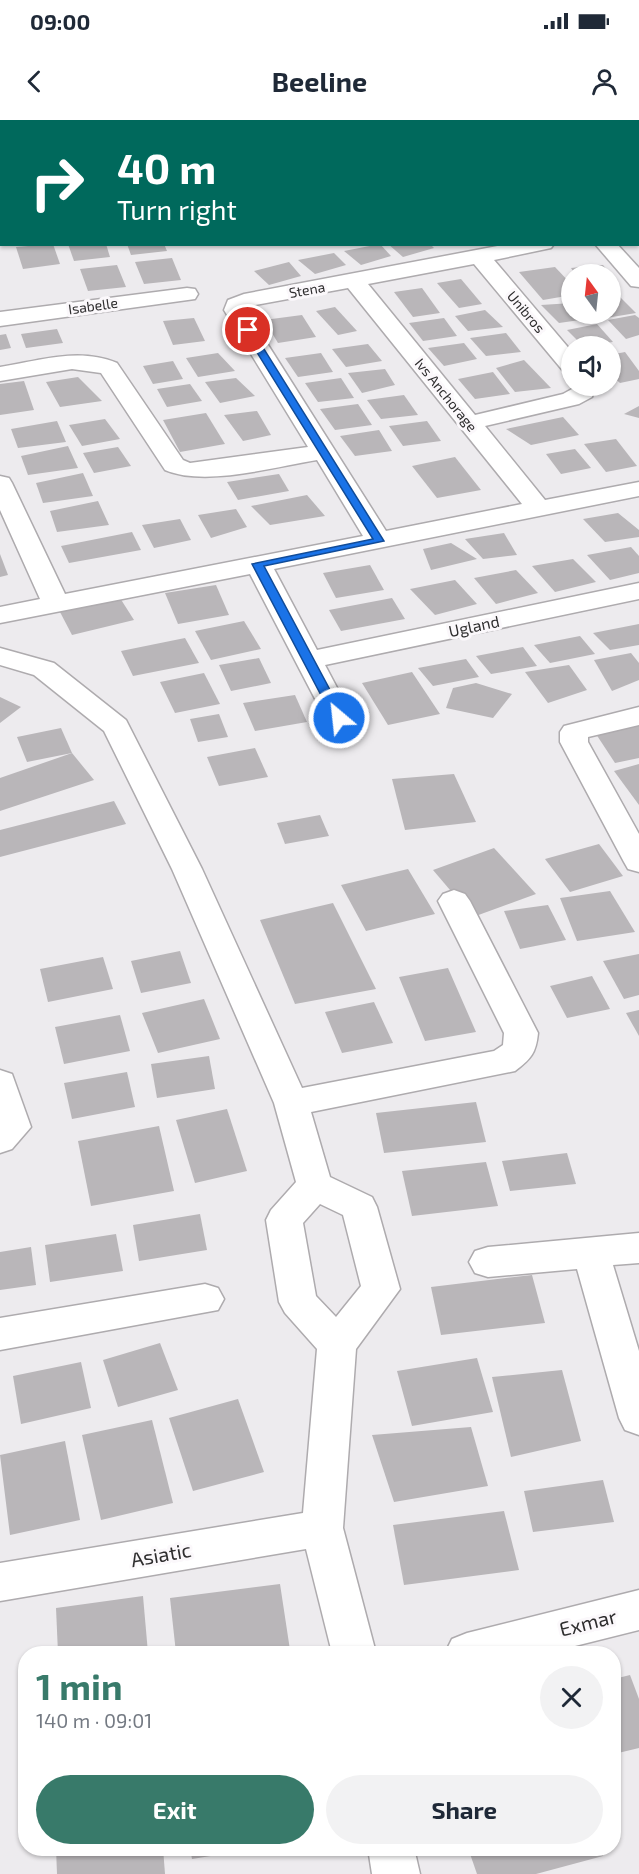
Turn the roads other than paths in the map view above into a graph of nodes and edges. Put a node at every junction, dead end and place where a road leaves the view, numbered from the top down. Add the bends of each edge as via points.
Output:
1 (534, 246) edge
2 (610, 250) edge
3 (639, 251) edge
4 (480, 257) junction
5 (639, 280) edge
6 (354, 281) junction
7 (187, 294) dead end
8 (1, 316) edge
9 (561, 354) edge
10 (0, 374) edge
11 (577, 396) edge
12 (469, 423) junction
13 (324, 452) junction
14 (639, 489) edge
15 (2, 494) edge
16 (539, 509) junction
17 (379, 541) junction
18 (258, 564) junction
19 (639, 591) edge
20 (56, 604) junction
21 (0, 615) edge
22 (0, 656) edge
23 (309, 660) junction
24 (639, 716) edge
25 (339, 718) dead end
26 (636, 850) edge
27 (454, 902) dead end
28 (0, 1083) edge
29 (291, 1103) junction
30 (7, 1134) edge
31 (315, 1185) junction
32 (639, 1248) edge
33 (591, 1254) junction
34 (488, 1262) dead end
35 (205, 1299) dead end
36 (0, 1334) edge
37 (337, 1344) junction
38 (639, 1418) edge
39 (322, 1528) junction
40 (0, 1582) edge
41 (639, 1610) edge
42 (352, 1646) edge
43 (495, 1646) edge
44 (393, 1856) edge
45 (396, 1874) edge

1 - 4 street, Stena
2 - 3 street
2 - 5 street
4 - 6 street, Stena
4 - 9 street, Unibros
6 - 12 street, Ivs Anchorage
6 - 13 street, Stena via 244,301 235,310
7 - 8 street, Isabelle
10 - 13 street via 100,362 110,368 174,465 186,470
11 - 12 street
12 - 16 street, Ivs Anchorage
13 - 17 street, Stena
14 - 16 street
15 - 20 street
16 - 17 street
17 - 18 street
18 - 20 street
18 - 23 street
19 - 23 street, Ugland
20 - 21 street
22 - 29 street via 44,669 116,726 188,869
23 - 25 street
24 - 26 street via 574,732 574,742
27 - 29 street via 521,1033 519,1051 503,1062
28 - 30 street
29 - 31 street
31 - 37 street via 284,1220 298,1302
31 - 37 street via 359,1207 381,1289
32 - 33 street
33 - 34 street
33 - 38 street
35 - 36 street
37 - 39 street
39 - 40 street, Asiatic
39 - 42 street
41 - 43 street, Exmar
44 - 45 street

